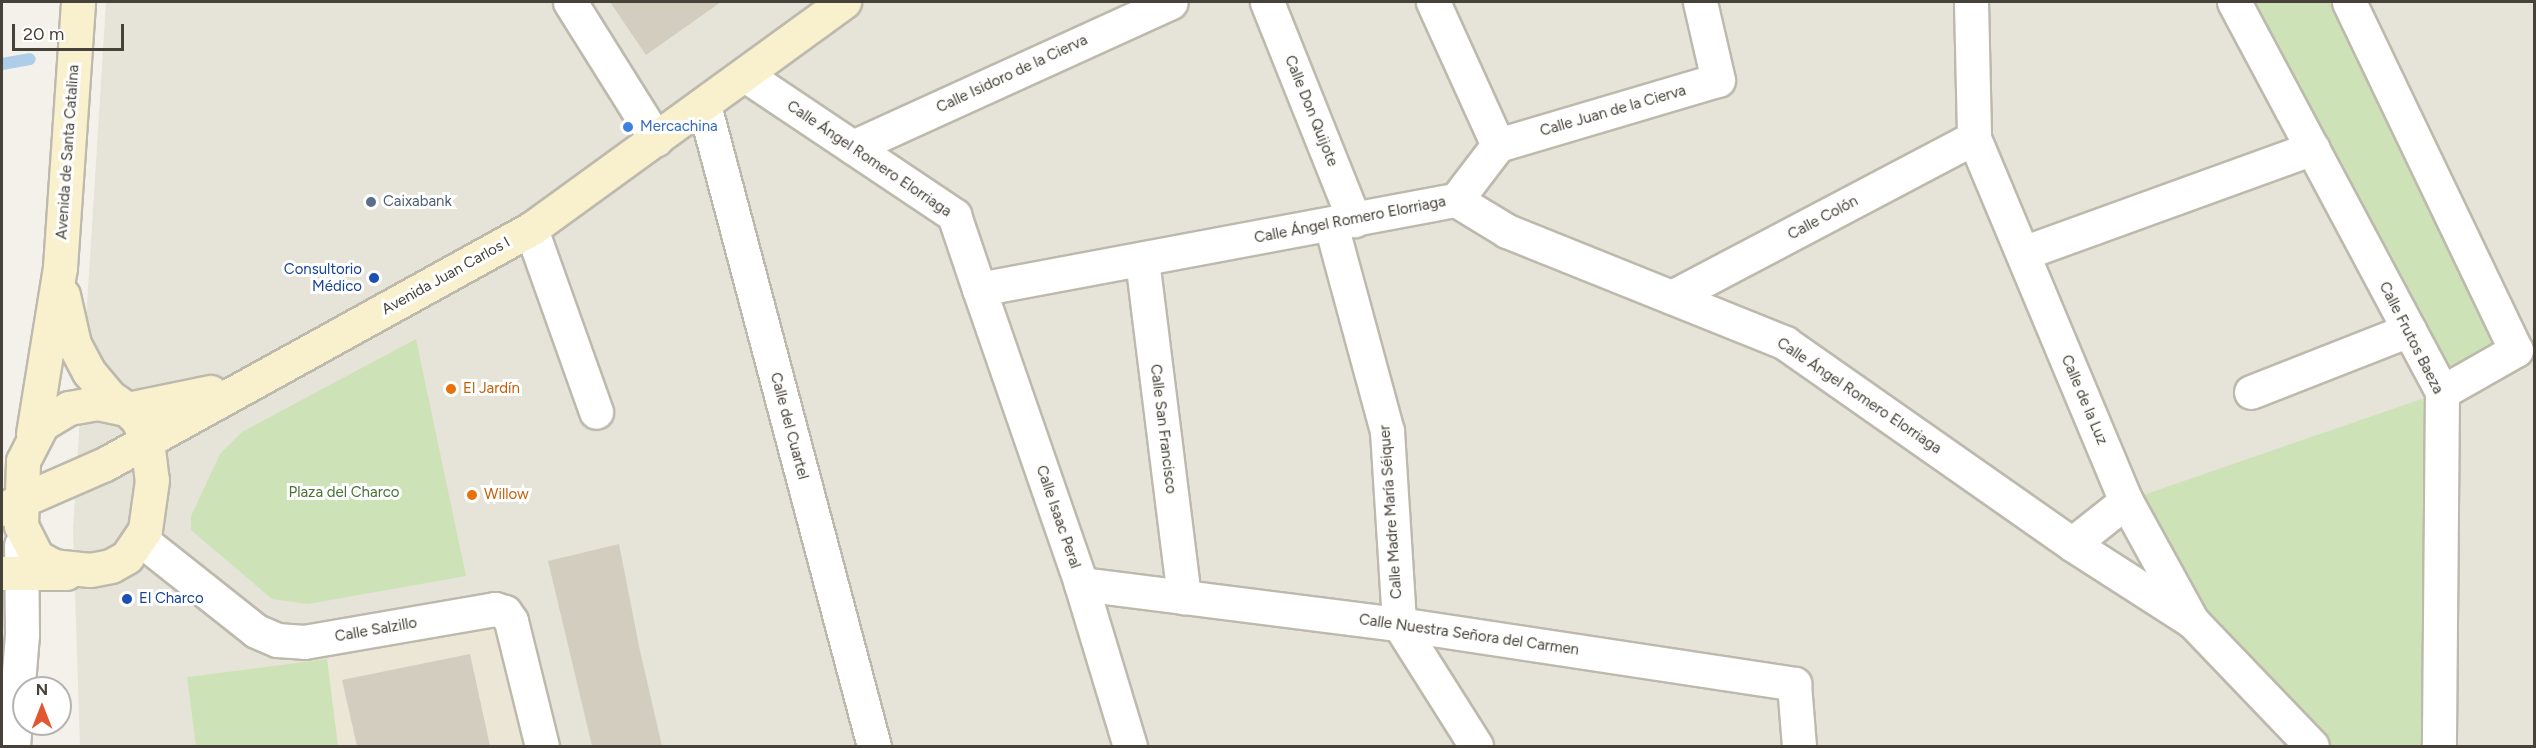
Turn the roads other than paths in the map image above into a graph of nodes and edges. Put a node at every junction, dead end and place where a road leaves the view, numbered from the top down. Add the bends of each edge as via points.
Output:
1 (78, 2) edge
2 (570, 2) edge
3 (844, 2) edge
4 (1171, 2) edge
5 (1267, 2) edge
6 (1433, 2) edge
7 (1700, 2) edge
8 (1971, 2) edge
9 (2234, 2) edge
10 (2349, 2) edge
11 (745, 75) junction
12 (705, 105) junction
13 (1974, 138) junction
14 (656, 139) junction
15 (1498, 145) junction
16 (852, 147) junction
17 (2313, 148) junction
18 (1456, 200) junction
19 (1342, 223) junction
20 (531, 229) junction
21 (2023, 253) junction
22 (1142, 260) junction
23 (60, 267) junction
24 (979, 289) junction
25 (1672, 297) junction
26 (2409, 330) junction
27 (285, 365) junction
28 (2251, 392) dead end
29 (2442, 392) junction
30 (127, 409) junction
31 (596, 412) dead end
32 (33, 434) junction
33 (147, 441) junction
34 (2126, 501) junction
35 (14, 512) edge
36 (140, 539) junction
37 (2072, 544) junction
38 (79, 571) junction
39 (12, 574) edge
40 (1081, 584) junction
41 (1184, 597) junction
42 (2192, 621) junction
43 (1399, 624) junction
44 (22, 635) junction
45 (14, 747) edge
46 (542, 747) edge
47 (874, 747) edge
48 (1130, 747) edge
49 (1476, 747) edge
50 (1799, 747) edge
51 (2312, 747) edge
52 (2439, 747) edge

1 - 23 main road, Avenida de Santa Catalina
2 - 14 street
3 - 11 main road, Avenida Juan Carlos I
4 - 16 street, Calle Isidoro de la Cierva
5 - 19 street, Calle Don Quijote
6 - 15 street
7 - 15 street, Calle Juan de la Cierva via 1718,80
8 - 13 street, Calle de la Luz
9 - 17 street, Calle Frutos Baeza
10 - 29 street via 2516,350
11 - 12 main road, Avenida Juan Carlos I
11 - 16 street, Calle Ángel Romero Elorriaga
12 - 14 main road, Avenida Juan Carlos I
12 - 47 street, Calle del Cuartel
13 - 21 street, Calle de la Luz
13 - 25 street, Calle Colón
14 - 20 main road, Avenida Juan Carlos I
15 - 18 street
16 - 24 street, Calle Ángel Romero Elorriaga via 954,215
17 - 21 street
17 - 26 street, Calle Frutos Baeza
18 - 19 street, Calle Ángel Romero Elorriaga
18 - 25 street, Calle Ángel Romero Elorriaga via 1507,231
19 - 22 street, Calle Ángel Romero Elorriaga
19 - 43 street, Calle Madre María Séiquer via 1387,431
20 - 27 main road, Avenida Juan Carlos I
20 - 31 street
21 - 34 street, Calle de la Luz
22 - 24 street, Calle Ángel Romero Elorriaga
22 - 41 street, Calle San Francisco
23 - 30 main road, Avenida de Santa Catalina via 74,344 99,386
23 - 32 main road, Avenida de Santa Catalina
24 - 40 street, Calle Isaac Peral
25 - 37 street, Calle Ángel Romero Elorriaga via 1785,343
26 - 28 street
26 - 29 street, Calle Frutos Baeza
27 - 30 main road via 195,397
27 - 33 main road, Avenida Juan Carlos I
29 - 52 street, Calle Frutos Baeza
30 - 32 main road via 85,404 55,414
30 - 33 main road via 138,420
32 - 35 main road via 21,469
33 - 35 main road, Avenida Juan Carlos I
33 - 36 main road via 152,504
34 - 37 street
34 - 42 street, Calle de la Luz
35 - 38 main road via 37,557 54,566
35 - 39 street
36 - 38 main road via 127,557
36 - 46 street, Calle Salzillo via 256,631 277,640 304,642 495,609 505,612 511,621
37 - 42 street, Calle Ángel Romero Elorriaga
38 - 39 main road
38 - 44 street via 31,612
39 - 44 street
40 - 41 street, Calle Nuestra Señora del Carmen
40 - 48 street, Calle Isaac Peral
41 - 43 street, Calle Nuestra Señora del Carmen
42 - 51 street, Calle de la Luz
43 - 49 street, Calle Madre María Séiquer
43 - 50 street, Calle Nuestra Señora del Carmen via 1794,684
44 - 45 street

